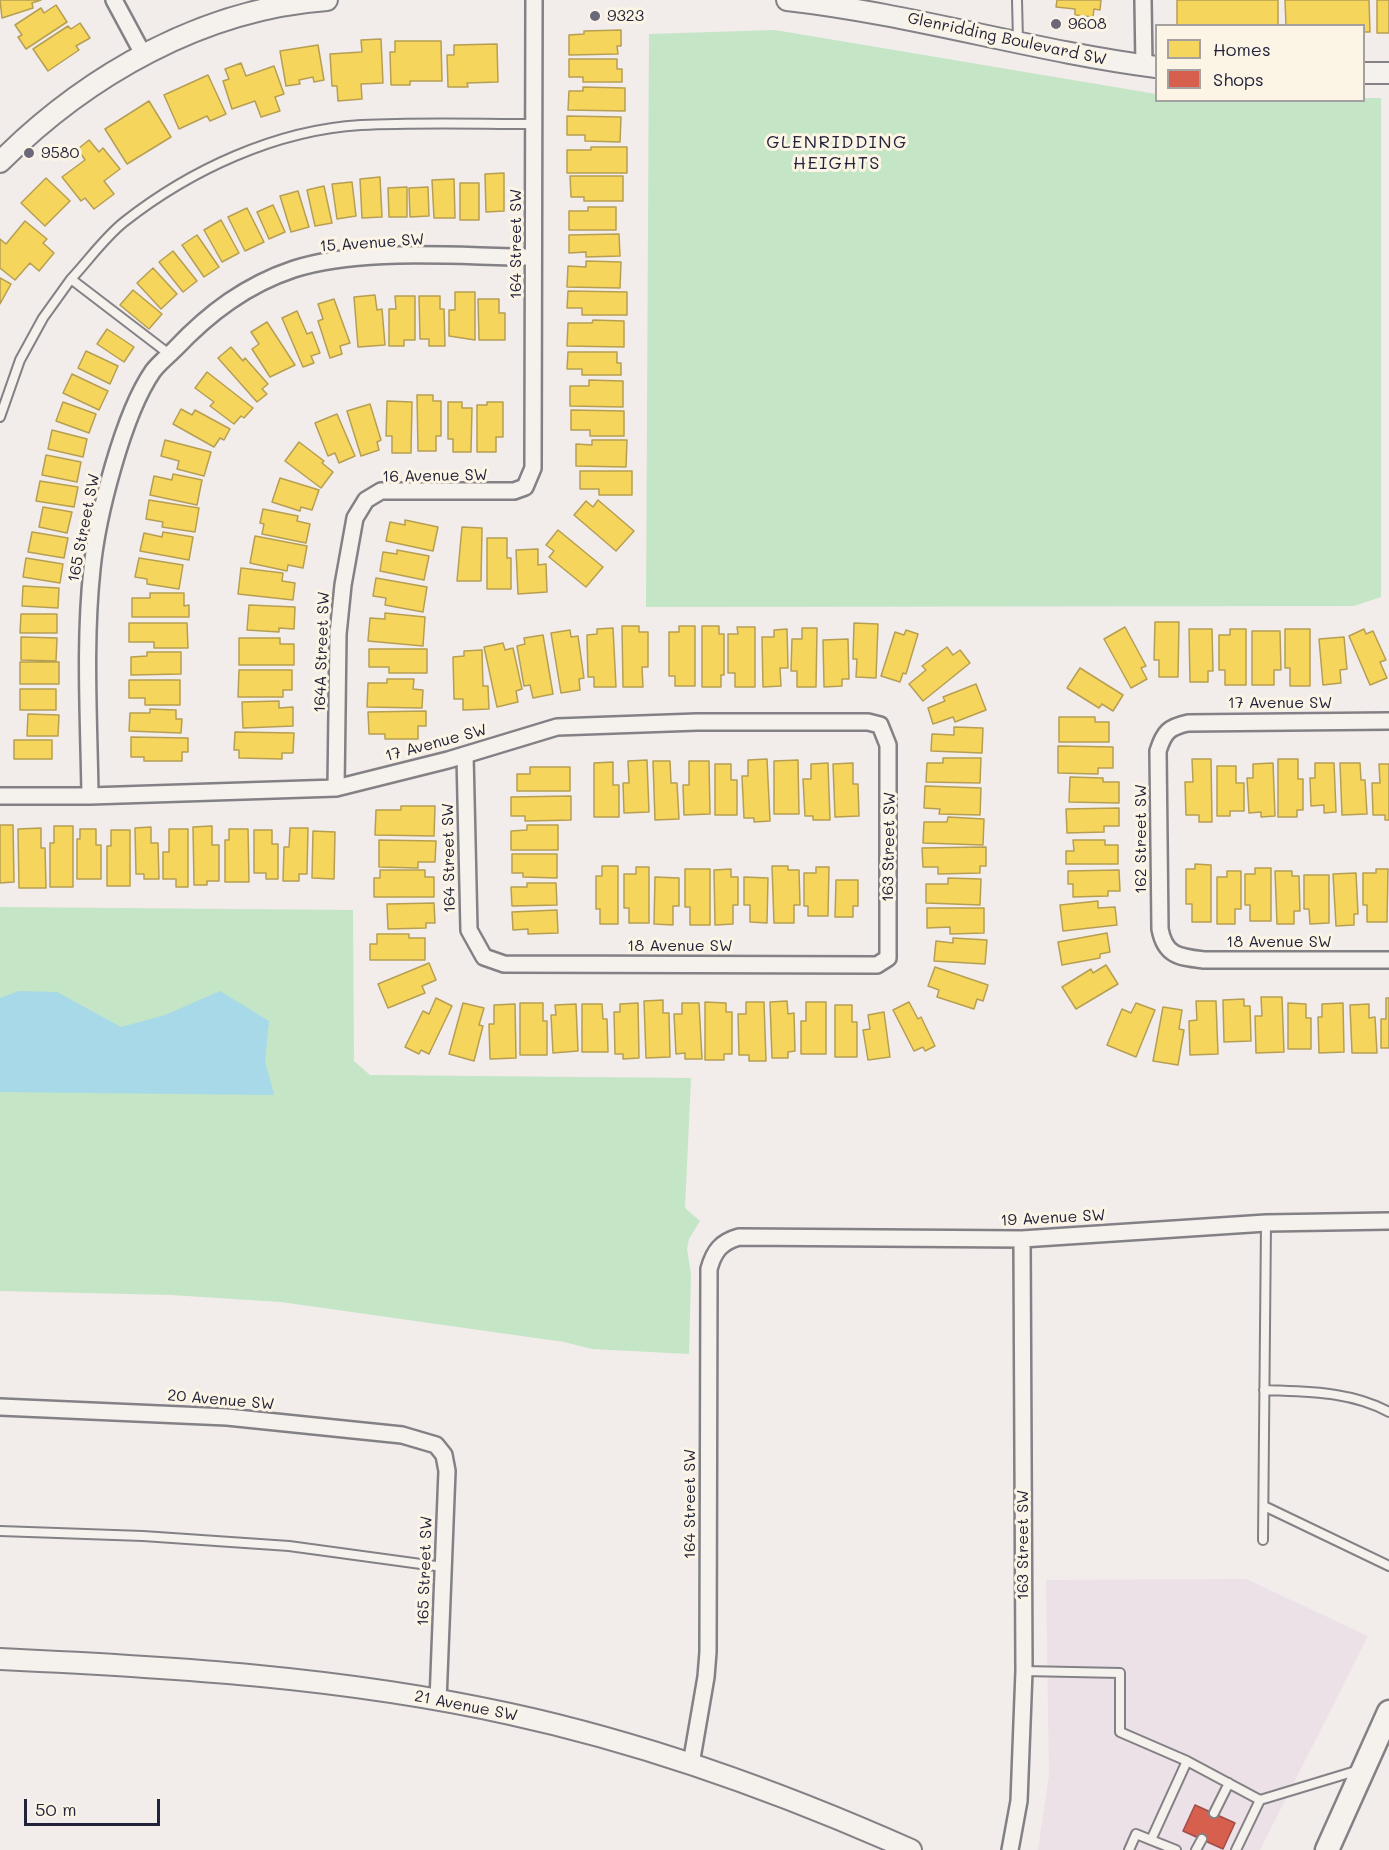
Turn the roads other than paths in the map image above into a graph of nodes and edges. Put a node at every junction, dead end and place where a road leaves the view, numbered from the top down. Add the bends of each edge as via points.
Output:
1 (114, 0) edge
2 (327, 0) edge
3 (534, 0) edge
4 (787, 0) edge
5 (1017, 0) edge
6 (1143, 0) edge
7 (266, 4) edge
8 (885, 7) edge
9 (1018, 42) junction
10 (143, 54) junction
11 (1150, 67) edge
12 (1365, 73) edge
13 (1389, 73) edge
14 (534, 124) junction
15 (0, 162) edge
16 (533, 257) junction
17 (71, 279) junction
18 (169, 354) junction
19 (0, 417) edge
20 (525, 487) joint
21 (355, 518) joint
22 (1389, 721) edge
23 (880, 726) joint
24 (1172, 727) joint
25 (465, 755) junction
26 (336, 788) junction
27 (0, 796) edge
28 (90, 796) junction
29 (1170, 952) joint
30 (484, 957) joint
31 (1389, 960) edge
32 (877, 965) joint
33 (1389, 1221) edge
34 (1266, 1223) junction
35 (1022, 1239) junction
36 (720, 1246) joint
37 (1264, 1390) junction
38 (0, 1407) edge
39 (1389, 1412) edge
40 (436, 1445) joint
41 (1264, 1506) junction
42 (0, 1531) edge
43 (1263, 1540) dead end
44 (1389, 1566) edge
45 (443, 1567) junction
46 (0, 1659) edge
47 (1024, 1671) junction
48 (438, 1701) junction
49 (1389, 1712) edge
50 (1187, 1761) junction
51 (691, 1764) junction
52 (1363, 1768) junction
53 (1229, 1783) junction
54 (1260, 1800) junction
55 (1214, 1813) dead end
56 (1202, 1839) dead end
57 (1151, 1840) junction
58 (912, 1850) edge
59 (1010, 1850) edge
60 (1129, 1850) edge
61 (1176, 1850) edge
62 (1196, 1850) edge
63 (1236, 1850) edge
64 (1327, 1850) edge

1 - 10 street
2 - 7 street
3 - 14 street, 164 Street SW
4 - 8 street, Glenridding Boulevard SW
5 - 9 lane
6 - 11 street
7 - 10 street
8 - 9 street, Glenridding Boulevard SW
9 - 11 street, Glenridding Boulevard SW
10 - 15 street via 38,124
12 - 13 street
14 - 16 street, 164 Street SW
14 - 17 lane via 360,125 309,133 247,152 184,180 122,224
16 - 18 street, 15 Avenue SW via 387,257 338,260 295,269 244,290 202,321
16 - 20 street, 164 Street SW via 534,457
17 - 18 lane
17 - 19 lane via 20,360
18 - 28 street, 165 Street SW via 153,372 125,429 108,487 92,567 88,626
20 - 21 street, 16 Avenue SW via 503,493 381,491 366,500
21 - 26 street, 164A Street SW via 338,634
22 - 24 street, 17 Avenue SW via 1206,722
23 - 25 street, 17 Avenue SW via 868,722 697,722 557,727
23 - 32 street, 163 Street SW via 888,745 890,766 888,958
24 - 29 street, 162 Street SW via 1163,734 1158,751 1160,928 1162,942
25 - 26 street, 17 Avenue SW
25 - 30 street, 164 Street SW via 469,930
26 - 28 street, 17 Avenue SW
27 - 28 street, 17 Avenue SW
29 - 31 street, 18 Avenue SW via 1204,960
30 - 32 street, 18 Avenue SW via 504,964
33 - 34 street, 19 Avenue SW
34 - 35 street, 19 Avenue SW
34 - 37 lane
35 - 36 street, 19 Avenue SW via 739,1237
35 - 47 street, 163 Street SW
36 - 51 street, 164 Street SW via 709,1269 708,1652
37 - 39 lane via 1324,1392 1357,1398
37 - 41 lane
38 - 40 street, 20 Avenue SW via 227,1417 402,1435
40 - 45 street, 165 Street SW via 444,1455 447,1471
41 - 43 lane
41 - 44 lane
42 - 45 lane via 289,1546
45 - 48 street, 165 Street SW
46 - 48 street, 21 Avenue SW via 311,1680
47 - 50 lane via 1120,1673 1120,1732
47 - 59 street, 163 Street SW via 1019,1801
48 - 51 street, 21 Avenue SW via 511,1714
49 - 52 main road
50 - 53 lane
50 - 57 lane
51 - 58 street, 21 Avenue SW via 790,1799
52 - 54 lane
52 - 64 main road
53 - 54 lane
53 - 55 lane
54 - 63 lane
56 - 62 lane
57 - 60 lane via 1136,1834
57 - 61 lane

